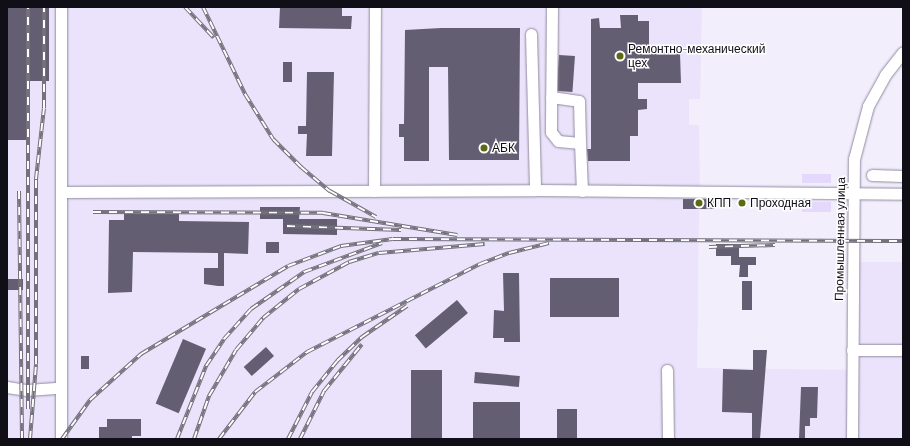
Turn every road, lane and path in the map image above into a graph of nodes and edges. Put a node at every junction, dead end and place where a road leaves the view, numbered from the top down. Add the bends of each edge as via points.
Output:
1 (61, 7) edge
2 (375, 7) edge
3 (552, 7) edge
4 (531, 34) dead end
5 (903, 52) edge
6 (551, 97) junction
7 (580, 143) junction
8 (872, 175) dead end
9 (903, 176) edge
10 (534, 190) junction
11 (374, 191) junction
12 (582, 191) junction
13 (61, 192) junction
14 (852, 194) junction
15 (903, 194) edge
16 (852, 350) junction
17 (903, 350) edge
18 (667, 370) dead end
19 (7, 387) edge
20 (59, 388) junction
21 (61, 439) edge
22 (668, 439) edge
23 (852, 439) edge

1 - 13 street
2 - 11 street
3 - 6 street
4 - 10 street
5 - 14 street, Промышленная улица via 881,81 865,113 856,148
6 - 7 street via 554,137 561,142
6 - 7 street via 579,101
7 - 12 street
8 - 9 street
10 - 11 street
10 - 12 street
11 - 13 street
12 - 14 street
13 - 20 street
14 - 15 street
14 - 16 street, Промышленная улица
16 - 17 street
16 - 23 street, Промышленная улица
18 - 22 street
19 - 20 street via 27,390
20 - 21 street

